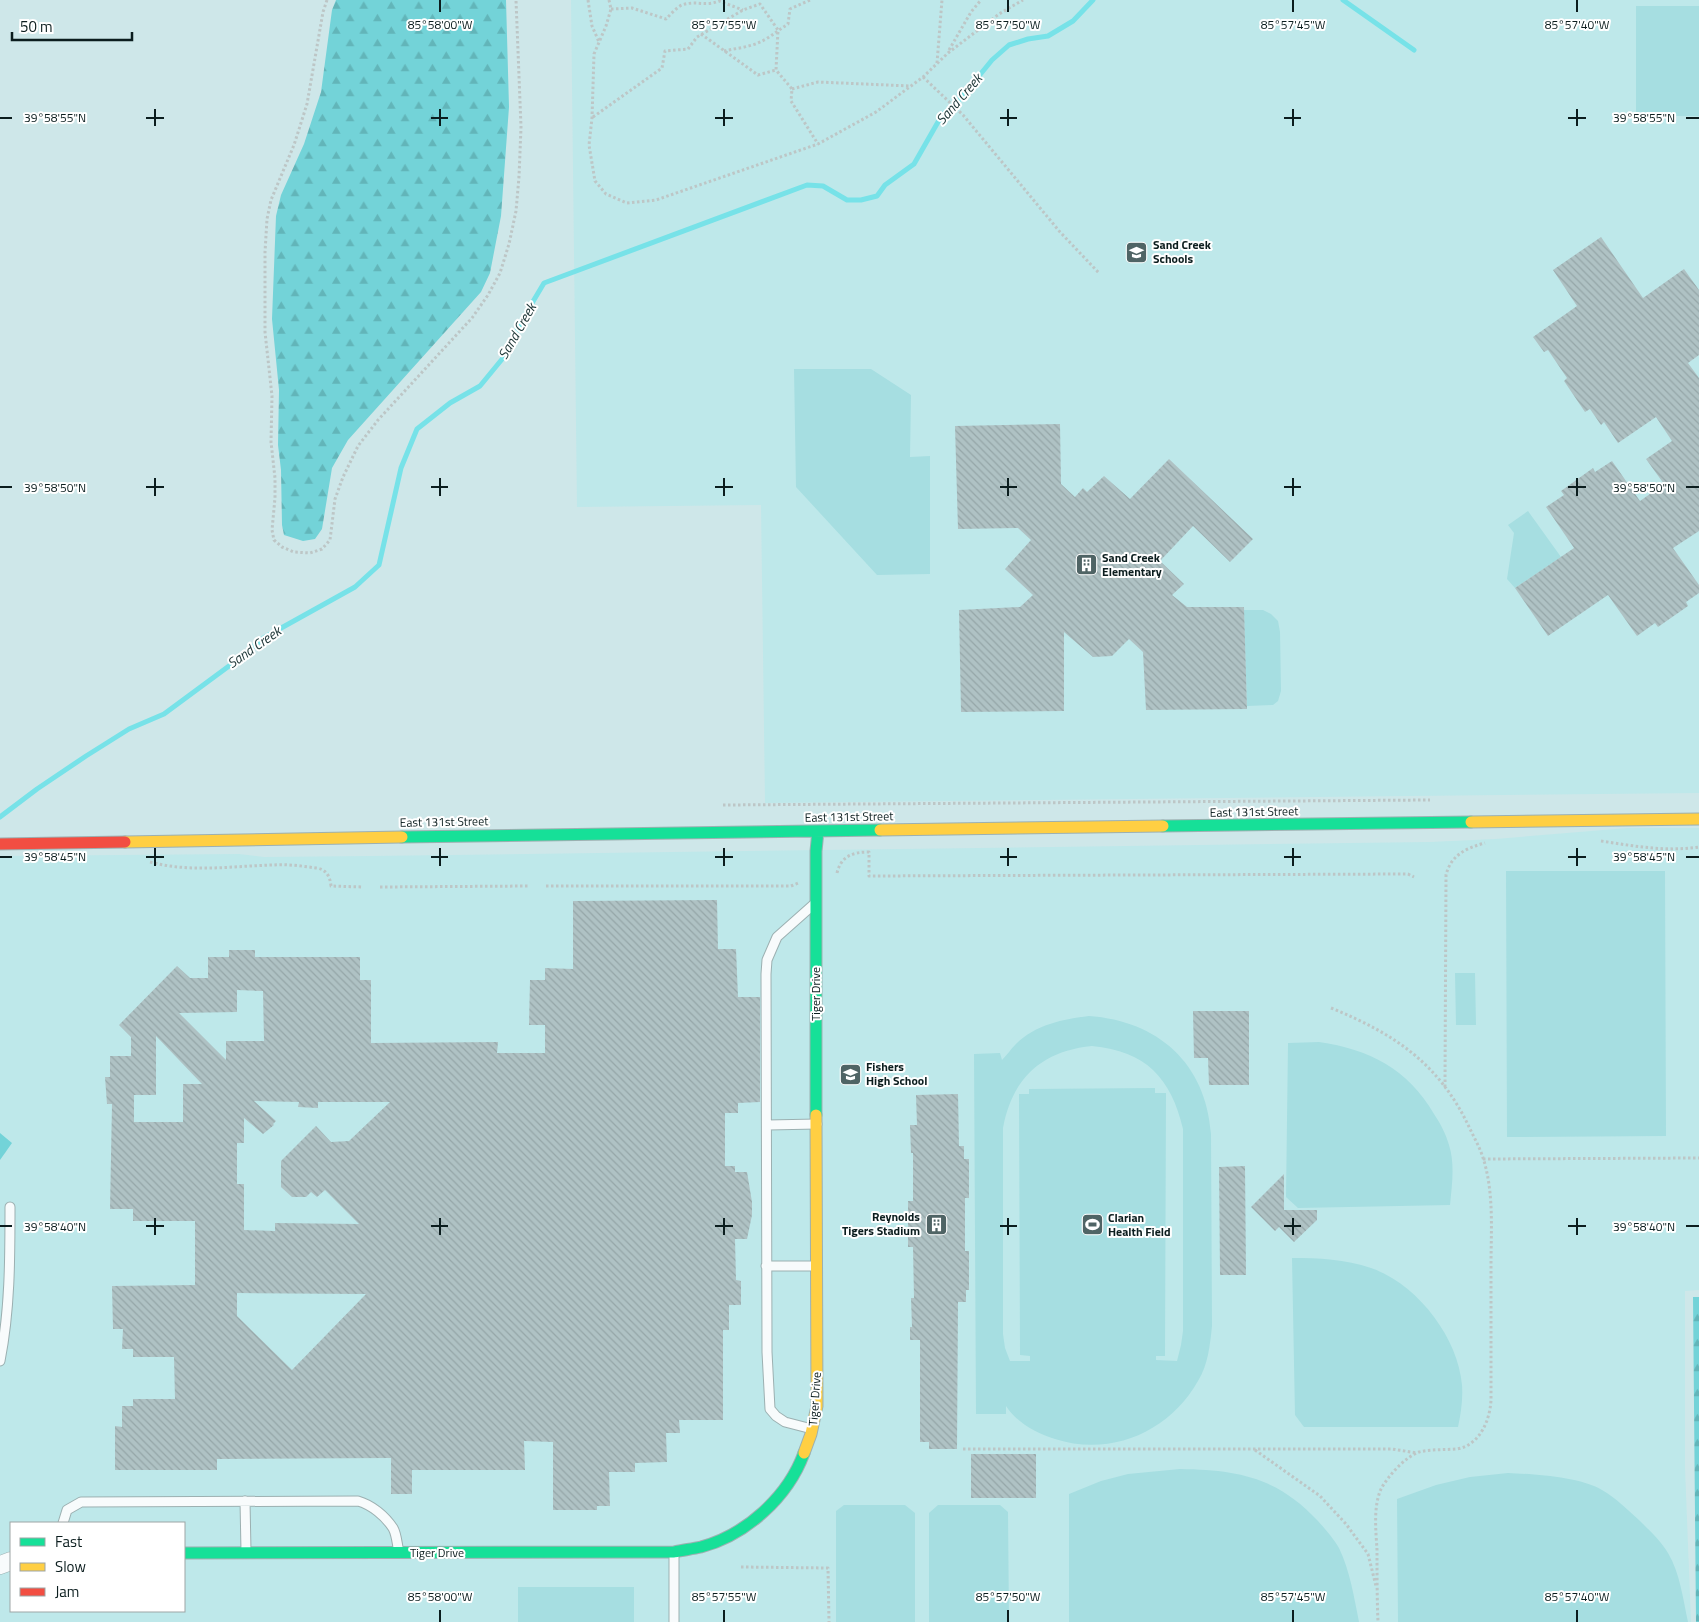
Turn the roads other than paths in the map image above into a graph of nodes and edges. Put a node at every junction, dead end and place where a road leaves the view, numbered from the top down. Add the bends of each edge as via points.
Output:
1 (1699, 820) edge
2 (818, 831) junction
3 (0, 844) edge
4 (816, 901) junction
5 (817, 1124) junction
6 (768, 1125) junction
7 (10, 1207) dead end
8 (766, 1266) junction
9 (817, 1266) junction
10 (0, 1361) edge
11 (813, 1430) junction
12 (245, 1501) junction
13 (63, 1522) edge
14 (674, 1552) junction
15 (185, 1553) edge
16 (246, 1553) junction
17 (399, 1553) junction
18 (674, 1622) edge

1 - 2 street, East 131st Street
2 - 3 street, East 131st Street
2 - 4 street, Tiger Drive
4 - 5 street, Tiger Drive
4 - 6 lane via 777,937 767,960
5 - 6 lane
5 - 9 street, Tiger Drive
6 - 8 lane
7 - 10 lane via 10,1290
8 - 9 lane
8 - 11 lane via 770,1409 785,1422
9 - 11 street, Tiger Drive via 817,1406
11 - 14 street, Tiger Drive via 791,1480 761,1514 739,1531 718,1541
12 - 13 lane via 81,1502 67,1510
12 - 16 lane
12 - 17 lane via 366,1503 394,1530
14 - 17 street, Tiger Drive
14 - 18 lane
15 - 16 street, Tiger Drive
16 - 17 street, Tiger Drive

